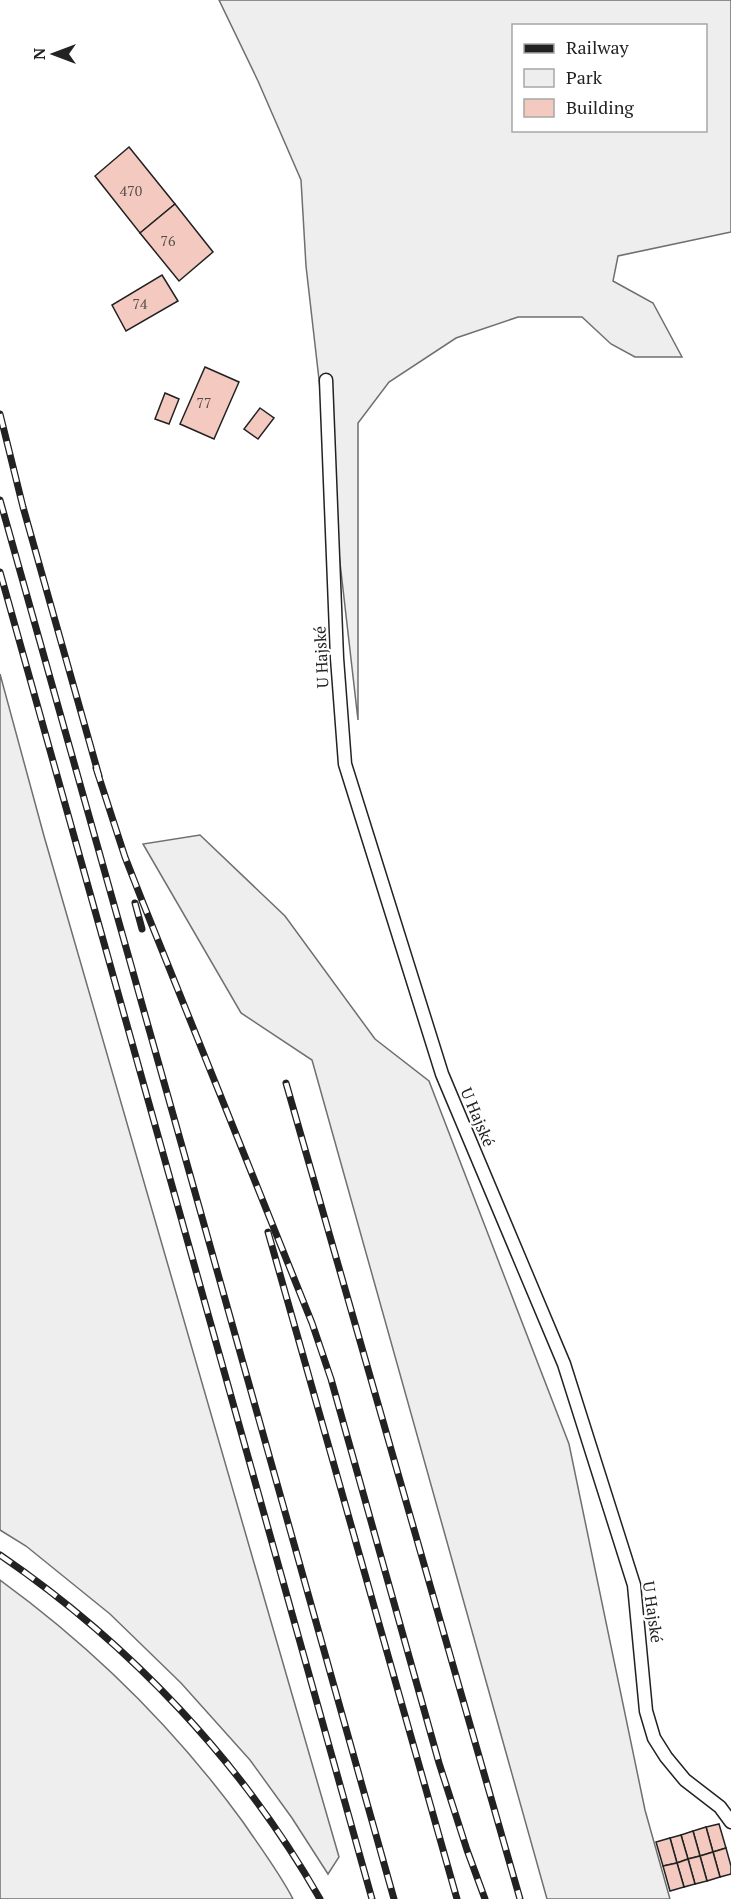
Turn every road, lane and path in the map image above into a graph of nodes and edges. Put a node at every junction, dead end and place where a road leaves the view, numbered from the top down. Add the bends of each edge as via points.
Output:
1 (326, 380) dead end
2 (731, 1822) edge

1 - 2 lane, U Hajské via 345,764 442,1074 564,1365 631,1574 646,1711 654,1738 685,1780 720,1807

